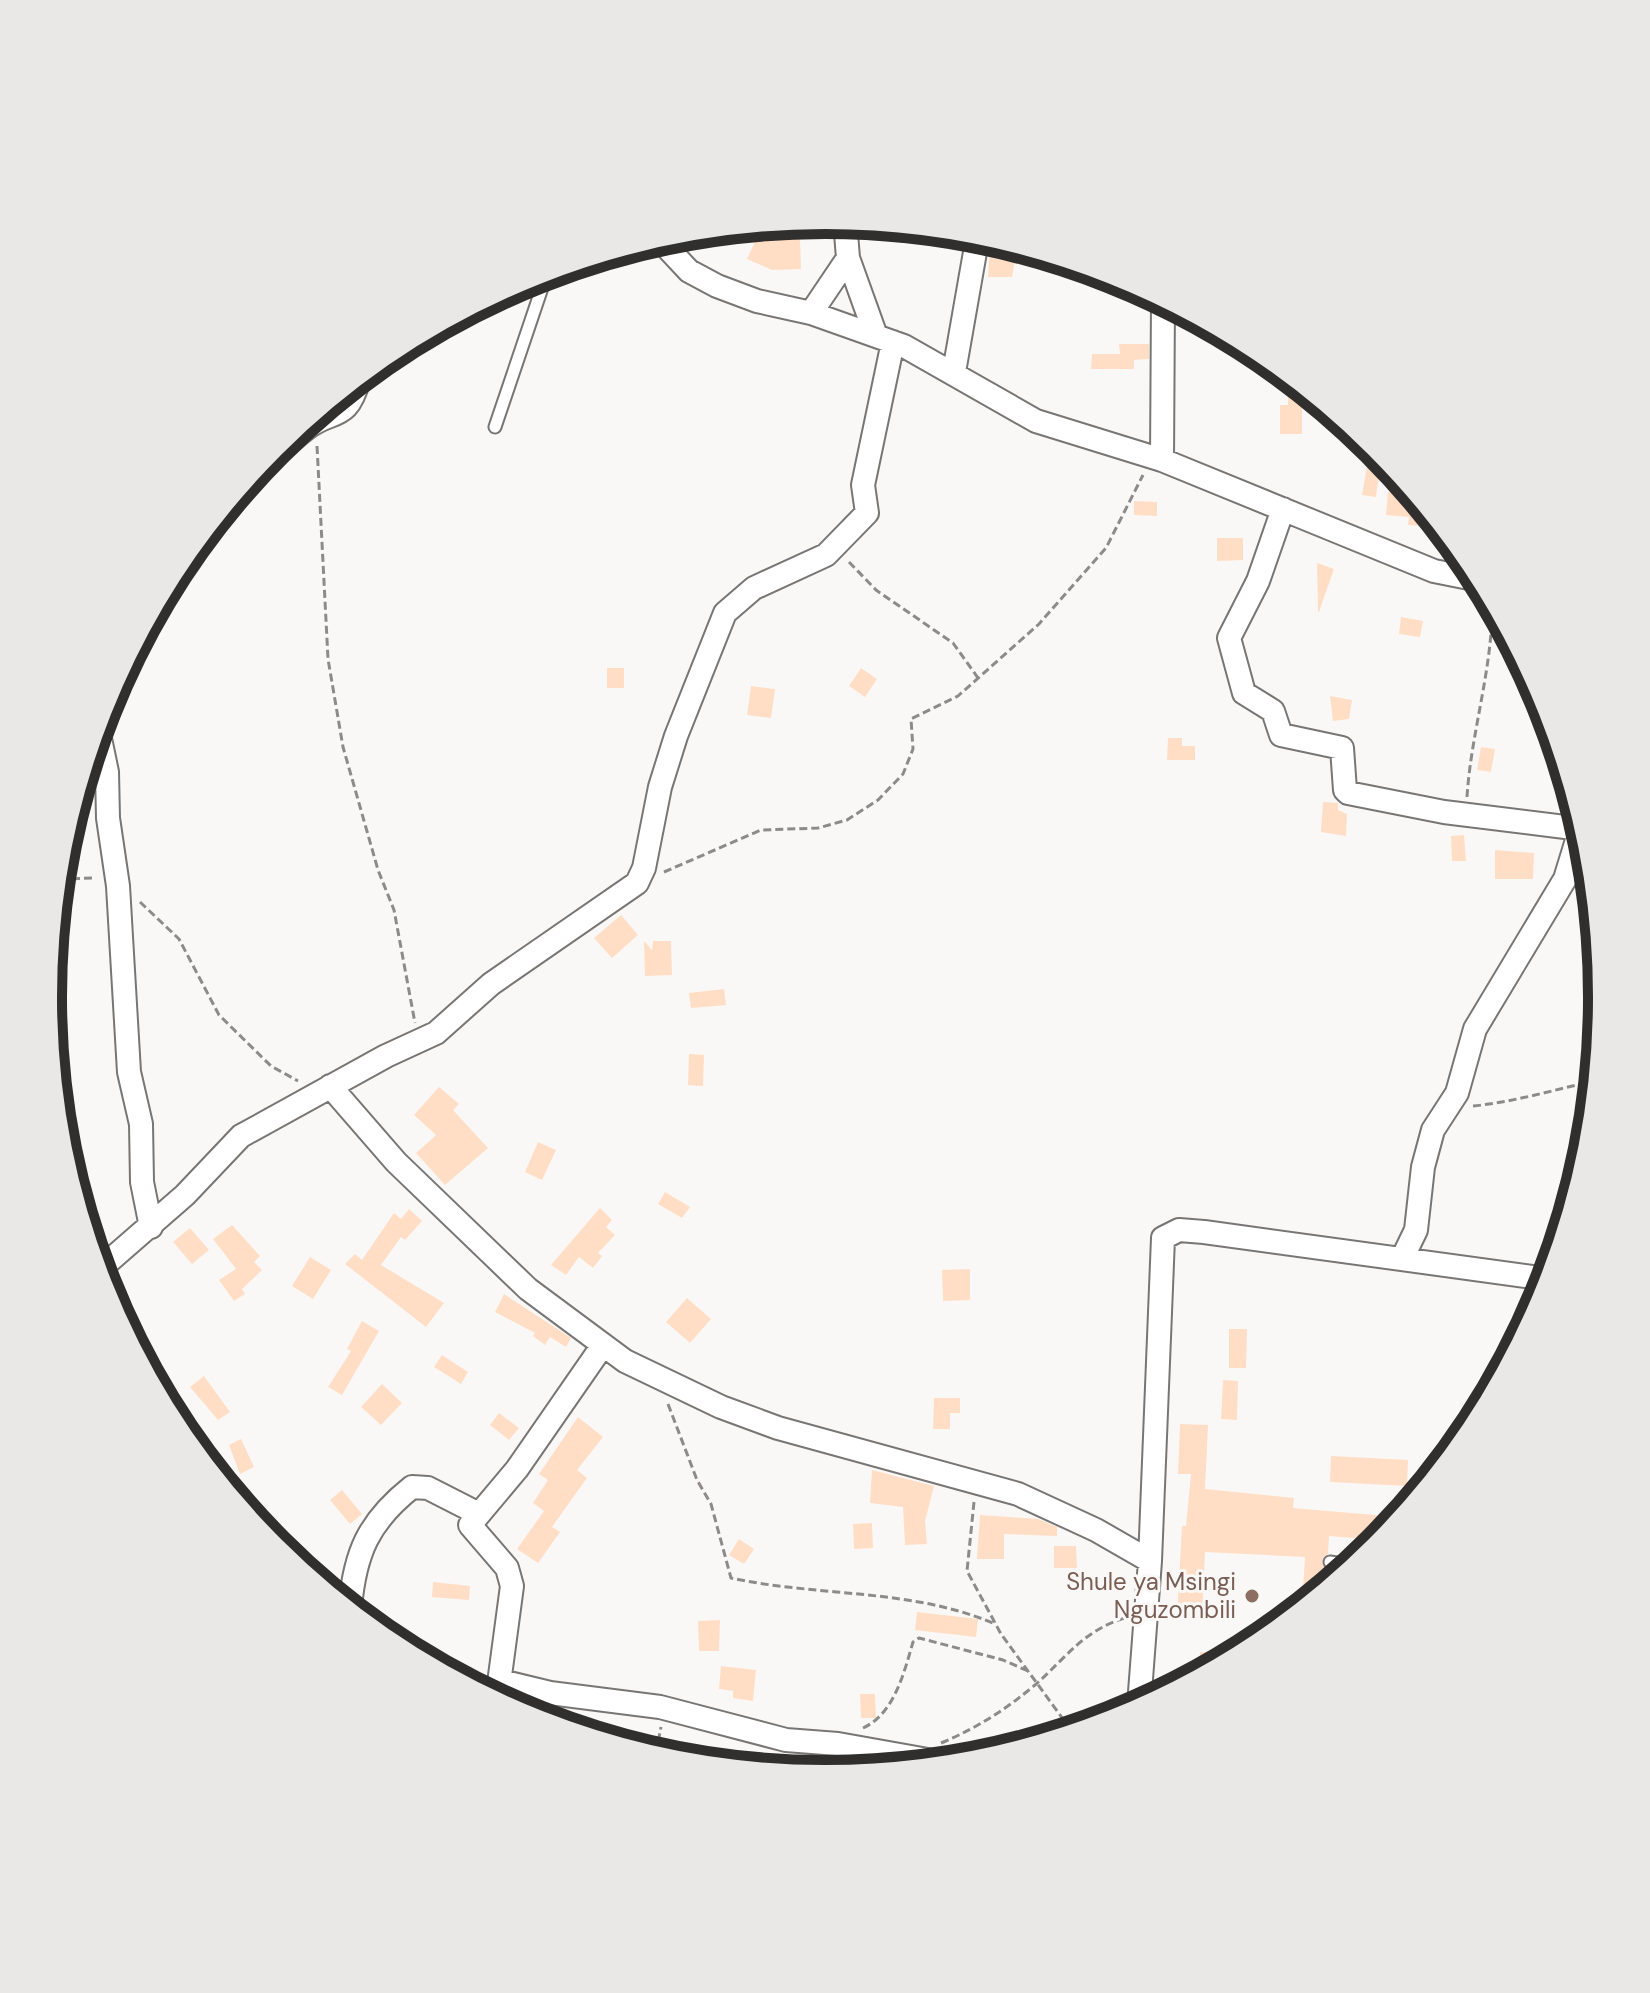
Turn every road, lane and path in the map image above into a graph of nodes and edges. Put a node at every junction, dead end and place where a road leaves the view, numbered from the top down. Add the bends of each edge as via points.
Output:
1 (846, 234) edge
2 (976, 248) edge
3 (669, 250) edge
4 (848, 258) junction
5 (542, 289) edge
6 (1163, 312) edge
7 (811, 313) junction
8 (884, 339) junction
9 (954, 372) junction
10 (349, 401) edge
11 (329, 420) junction
12 (324, 422) edge
13 (495, 427) dead end
14 (1157, 459) junction
15 (1283, 509) junction
16 (833, 547) junction
17 (1461, 576) edge
18 (1492, 626) edge
19 (978, 678) junction
20 (102, 750) edge
21 (1467, 815) junction
22 (1568, 827) edge
23 (1574, 852) edge
24 (72, 879) edge
25 (637, 883) junction
26 (118, 886) junction
27 (419, 1042) junction
28 (1582, 1083) edge
29 (325, 1088) junction
30 (1448, 1109) junction
31 (151, 1227) junction
32 (1402, 1259) junction
33 (110, 1261) edge
34 (1534, 1277) edge
35 (603, 1345) junction
36 (659, 1378) junction
37 (977, 1481) junction
38 (479, 1514) junction
39 (1150, 1561) junction
40 (1330, 1562) dead end
41 (1336, 1563) edge
42 (352, 1594) edge
43 (1147, 1612) junction
44 (995, 1624) junction
45 (1029, 1672) junction
46 (1038, 1682) junction
47 (500, 1686) edge
48 (510, 1691) edge
49 (1140, 1691) edge
50 (670, 1709) junction
51 (1065, 1721) edge
52 (859, 1730) dead end
53 (659, 1741) edge
54 (912, 1754) edge
55 (902, 1755) edge

1 - 4 street
2 - 9 street
3 - 7 street via 689,271 717,286
4 - 7 street
4 - 8 street
5 - 13 lane
6 - 14 street
7 - 8 street
8 - 9 street
8 - 16 street via 863,485 867,513
9 - 14 street via 1025,416
10 - 11 street
11 - 12 street
11 - 27 path via 317,441 316,461 328,659 346,759 394,910
14 - 15 street
14 - 19 path via 1106,548 1039,624
15 - 17 street via 1434,571
15 - 21 street via 1258,581 1229,638 1244,693 1273,711 1282,737 1342,748 1346,792
16 - 19 path via 876,590 953,643
16 - 25 street via 754,588 725,613 676,736
18 - 21 path via 1474,724
19 - 25 path via 958,696 911,719 913,749 903,774 878,800 847,820 818,828 761,830
20 - 26 street
21 - 22 street
23 - 30 street via 1565,879 1475,1029
24 - 26 path via 103,878
25 - 27 street via 491,984
26 - 29 path via 179,939 219,1015 281,1074
26 - 31 street via 129,1072 141,1124 142,1182
27 - 29 street
28 - 30 path via 1517,1101
29 - 31 street via 233,1142
29 - 35 street via 528,1289
30 - 32 street via 1433,1130 1416,1230
31 - 33 street
32 - 34 street
32 - 39 street via 1204,1232 1179,1230 1163,1238
35 - 36 street
35 - 38 street via 517,1469
36 - 37 street via 778,1428
36 - 44 path via 709,1499 731,1578 915,1603 970,1613
37 - 39 street via 1096,1530
37 - 44 path via 966,1567
38 - 42 street via 428,1488 412,1487 389,1508 358,1551
38 - 47 street via 471,1529 507,1568 513,1590
39 - 43 street
40 - 41 lane
43 - 46 path via 1084,1636
43 - 49 street
44 - 45 path
45 - 46 path
45 - 52 path via 931,1638 916,1639 892,1699 873,1724
46 - 51 path
46 - 54 path via 983,1726
48 - 50 street
50 - 53 path
50 - 55 street via 786,1740

